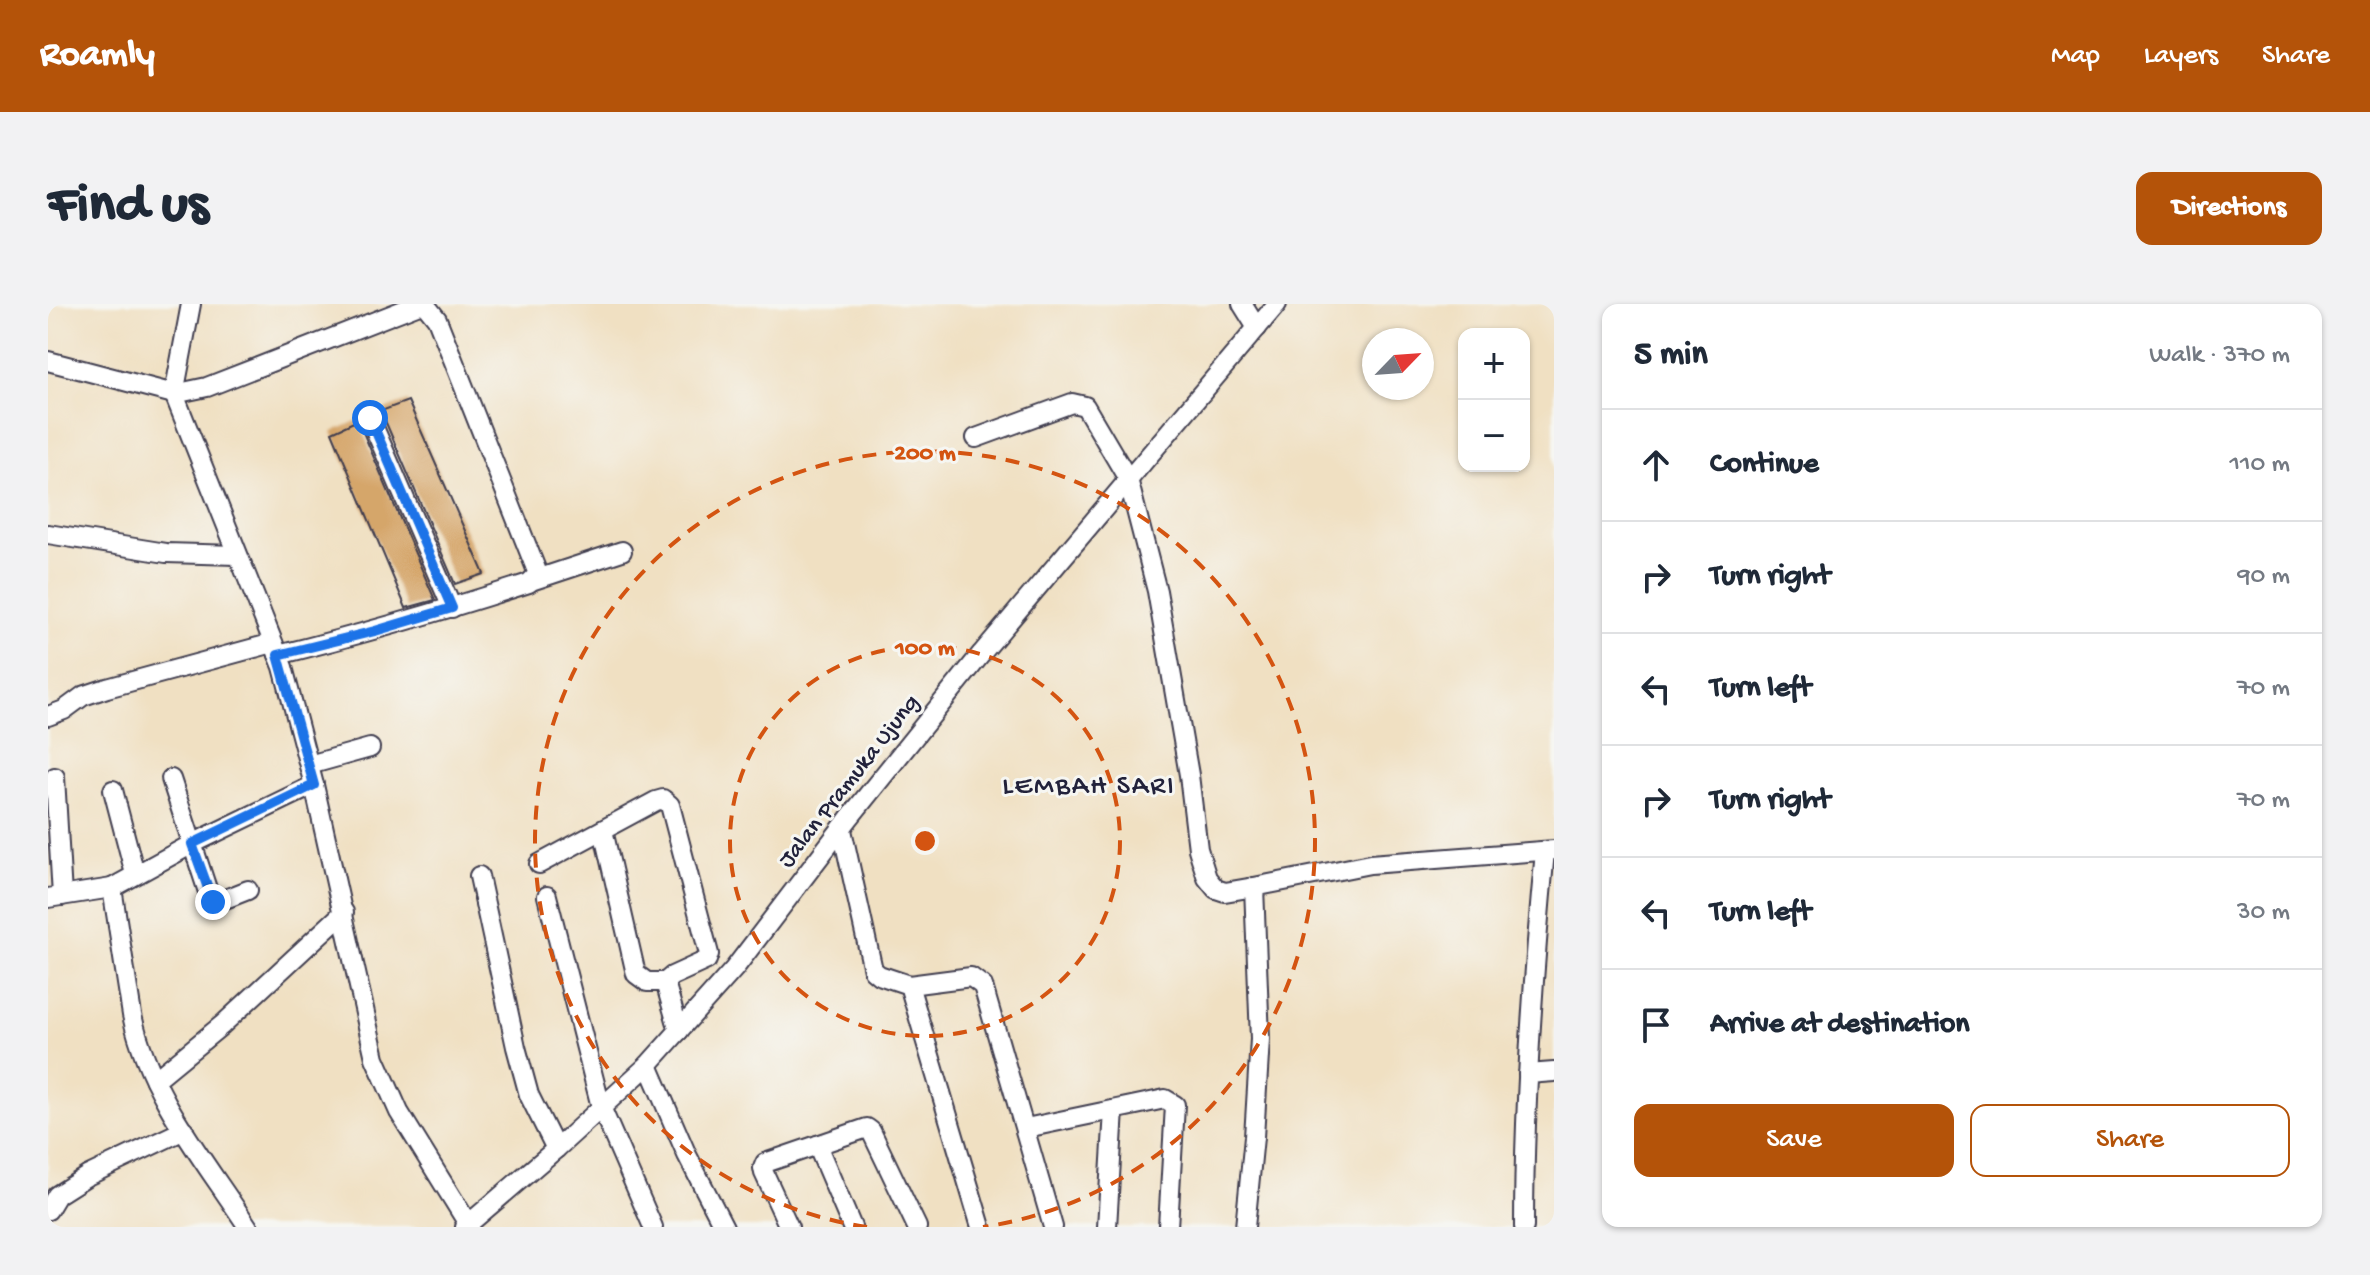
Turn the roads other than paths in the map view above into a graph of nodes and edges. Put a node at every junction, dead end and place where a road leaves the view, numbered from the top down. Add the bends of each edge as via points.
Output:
1 (191, 304) edge
2 (419, 304) edge
3 (425, 304) edge
4 (1242, 304) edge
5 (1277, 304) edge
6 (1257, 328) junction
7 (48, 361) edge
8 (174, 394) junction
9 (370, 418) dead end
10 (976, 438) dead end
11 (1128, 479) junction
12 (48, 534) edge
13 (622, 551) dead end
14 (237, 555) junction
15 (534, 580) junction
16 (452, 608) junction
17 (275, 649) junction
18 (48, 716) edge
19 (370, 748) dead end
20 (309, 765) junction
21 (55, 777) dead end
22 (171, 779) dead end
23 (314, 785) junction
24 (113, 790) dead end
25 (603, 830) junction
26 (842, 830) junction
27 (192, 844) junction
28 (1549, 851) edge
29 (539, 864) dead end
30 (135, 874) junction
31 (479, 876) dead end
32 (1254, 887) junction
33 (112, 888) junction
34 (248, 890) dead end
35 (547, 896) dead end
36 (55, 897) edge
37 (344, 912) junction
38 (665, 982) junction
39 (909, 985) junction
40 (679, 1031) junction
41 (648, 1065) junction
42 (1554, 1072) edge
43 (1528, 1074) junction
44 (155, 1080) junction
45 (601, 1107) junction
46 (1114, 1110) junction
47 (1026, 1128) junction
48 (184, 1130) junction
49 (817, 1145) junction
50 (556, 1149) junction
51 (48, 1210) edge
52 (468, 1226) edge
53 (248, 1227) edge
54 (653, 1227) edge
55 (724, 1227) edge
56 (789, 1227) edge
57 (852, 1227) edge
58 (917, 1227) edge
59 (981, 1227) edge
60 (1053, 1227) edge
61 (1107, 1227) edge
62 (1168, 1227) edge
63 (1245, 1227) edge
64 (1524, 1227) edge

1 - 8 street
2 - 8 street via 207,387
3 - 15 street via 437,319 499,475 538,574
4 - 6 street
5 - 6 street, Jalan Pramuka Ujung
6 - 11 street, Jalan Pramuka Ujung
7 - 8 street
8 - 14 street
9 - 16 street
10 - 11 street via 1080,403
11 - 26 street, Jalan Pramuka Ujung
11 - 32 street via 1157,591 1198,849 1216,889
12 - 14 street via 166,553
13 - 15 street
14 - 17 street
15 - 16 street
16 - 17 street via 375,631
17 - 18 street via 107,688
17 - 20 street
19 - 20 street
20 - 23 street
21 - 36 street
22 - 27 street
23 - 27 street
23 - 37 street
24 - 30 street
25 - 29 street
25 - 38 street via 636,974 647,982
25 - 38 street via 656,801 670,805 709,954
26 - 39 street via 873,970
26 - 40 street, Jalan Pramuka Ujung via 743,959
27 - 30 street
27 - 34 street via 213,902
28 - 32 street via 1370,864
28 - 43 street via 1533,978
30 - 33 street
31 - 50 street via 529,1095
32 - 63 street via 1260,1039
33 - 36 street
33 - 44 street via 136,1036
35 - 45 street
37 - 44 street
37 - 52 street via 375,1058 399,1112
38 - 40 street
39 - 47 street via 971,977 983,986
39 - 59 street
40 - 41 street, Jalan Pramuka Ujung
41 - 45 street, Jalan Pramuka Ujung
41 - 55 street
42 - 43 street
43 - 64 street
44 - 48 street
45 - 50 street, Jalan Pramuka Ujung
45 - 54 street
46 - 47 street
46 - 61 street
46 - 62 street via 1165,1099 1175,1105
47 - 60 street
48 - 51 street via 87,1176 57,1195
48 - 53 street
49 - 56 street via 763,1168
49 - 57 street
49 - 58 street via 863,1128 871,1131
50 - 52 street, Jalan Pramuka Ujung

